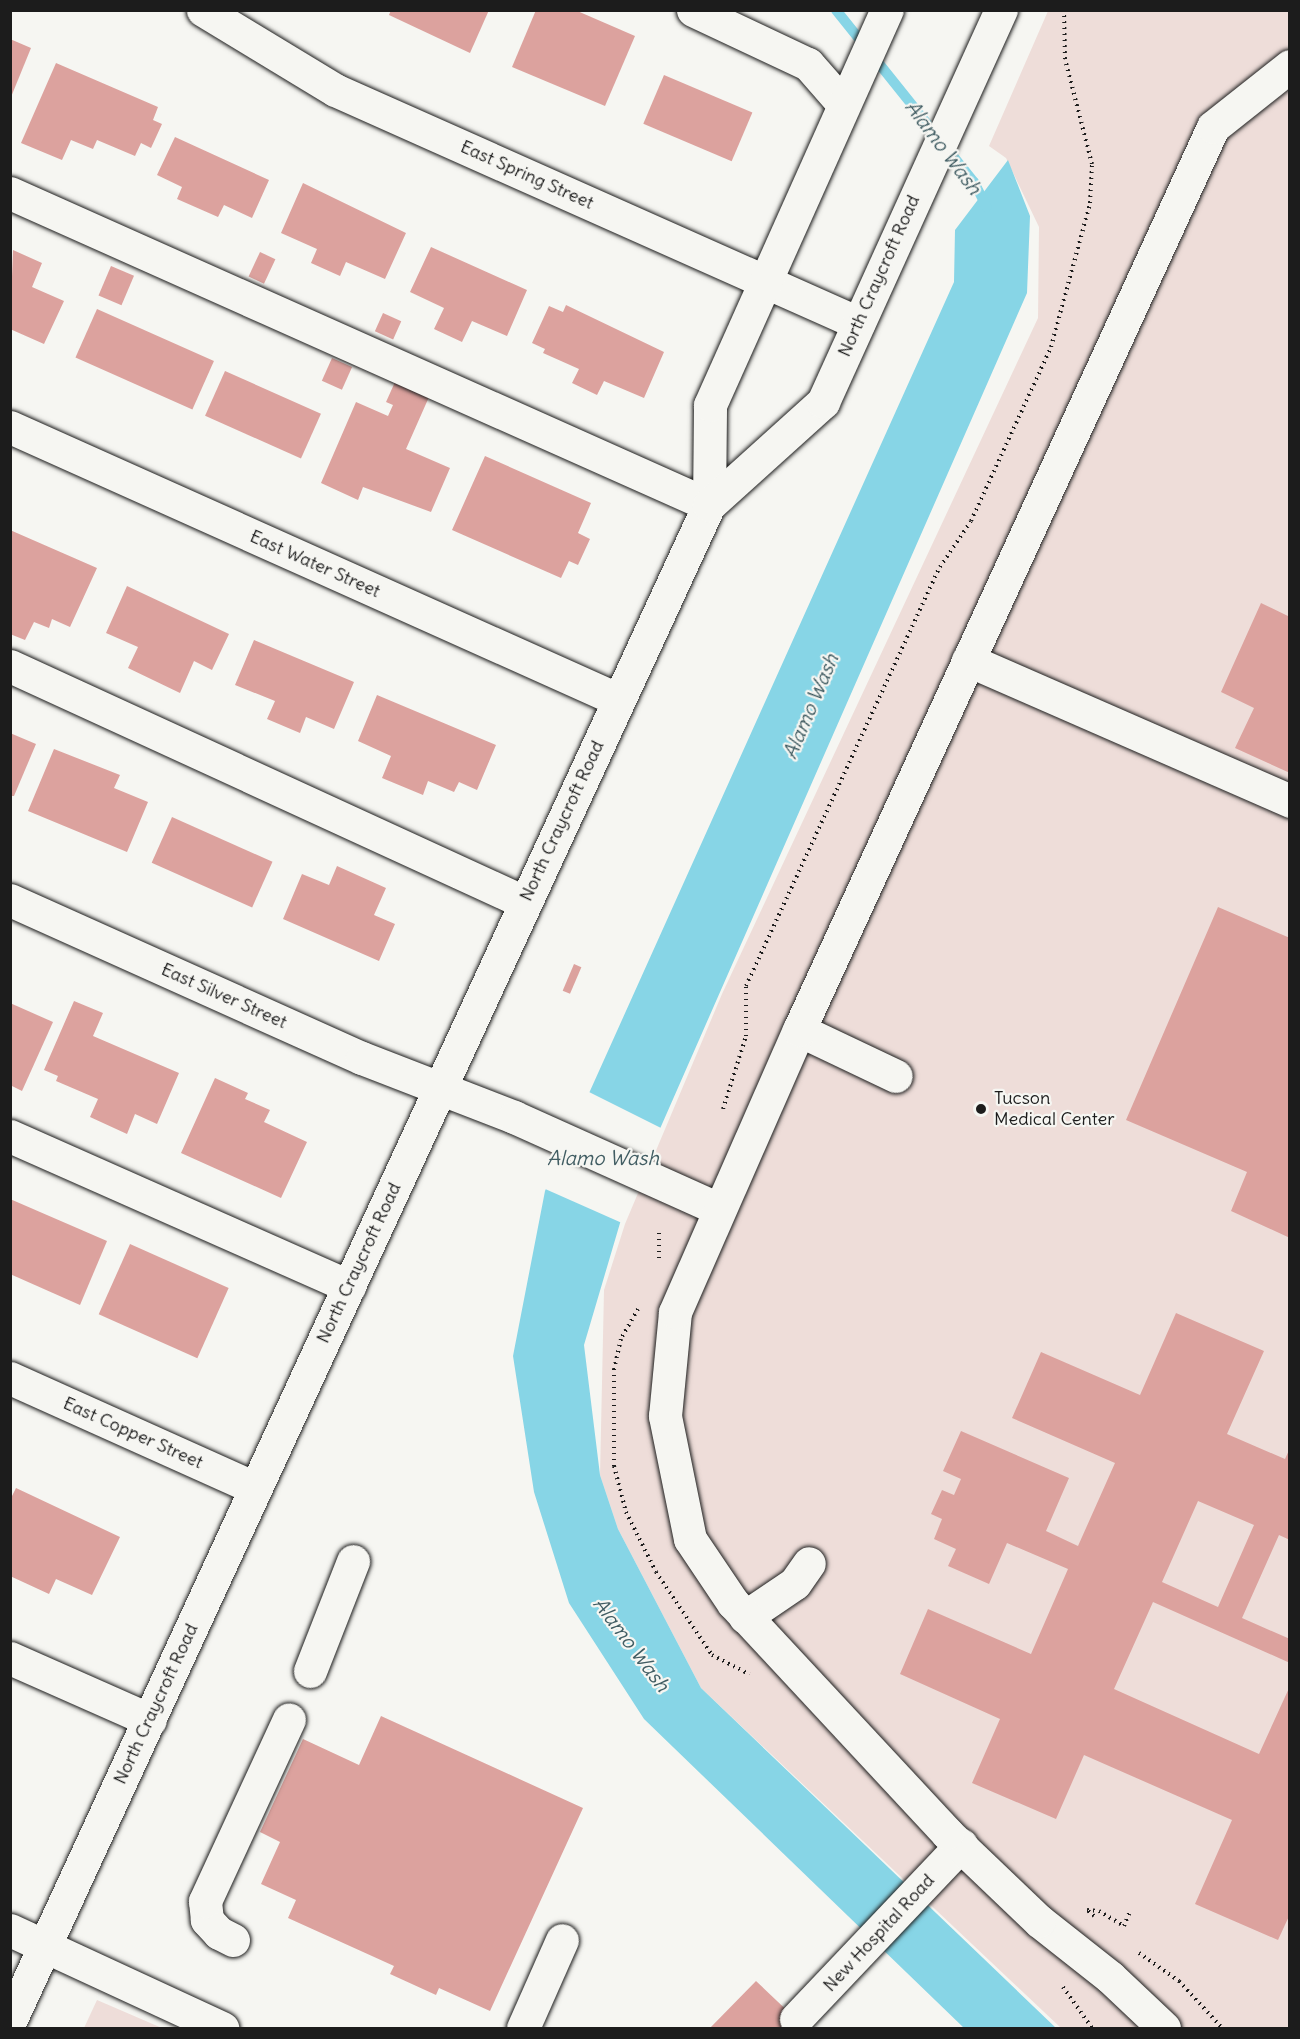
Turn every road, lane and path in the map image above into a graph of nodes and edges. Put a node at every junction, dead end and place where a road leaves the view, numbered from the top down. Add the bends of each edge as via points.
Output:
1 (203, 10) edge
2 (693, 10) edge
3 (887, 10) edge
4 (1001, 10) edge
5 (1064, 10) edge
6 (1290, 66) edge
7 (844, 100) junction
8 (10, 193) edge
9 (763, 280) junction
10 (858, 323) junction
11 (10, 427) edge
12 (709, 505) junction
13 (968, 660) junction
14 (10, 666) edge
15 (619, 700) junction
16 (1290, 801) edge
17 (10, 900) edge
18 (524, 902) junction
19 (799, 1030) junction
20 (896, 1076) dead end
21 (440, 1088) junction
22 (720, 1116) dead end
23 (10, 1136) edge
24 (719, 1209) junction
25 (349, 1286) junction
26 (10, 1378) edge
27 (255, 1488) junction
28 (353, 1562) dead end
29 (809, 1563) dead end
30 (745, 1617) junction
31 (10, 1658) edge
32 (310, 1671) dead end
33 (289, 1719) dead end
34 (150, 1720) junction
35 (961, 1845) junction
36 (1130, 1911) dead end
37 (1103, 1924) dead end
38 (10, 1930) edge
39 (233, 1940) dead end
40 (562, 1940) dead end
41 (45, 1946) junction
42 (1137, 1951) dead end
43 (796, 2019) dead end
44 (10, 2021) edge
45 (222, 2028) edge
46 (522, 2028) edge
47 (1164, 2028) edge
48 (1222, 2028) edge

1 - 9 street, East Spring Street via 335,90
2 - 7 street via 808,64
3 - 7 street, North Craycroft Road
4 - 10 street, North Craycroft Road
5 - 22 path via 1065,59 1092,164 1090,203 1051,347 971,522 940,567 746,986 746,1036 734,1085
6 - 13 street via 1214,127
7 - 9 street, North Craycroft Road
8 - 12 street
9 - 10 street, East Spring Street
9 - 12 street, North Craycroft Road via 710,405
10 - 12 street, North Craycroft Road via 823,402
11 - 15 street, East Water Street
12 - 15 street, North Craycroft Road
13 - 16 street
13 - 19 street
14 - 18 street
15 - 18 street, North Craycroft Road
17 - 21 street, East Silver Street via 359,1057
18 - 21 street, North Craycroft Road
19 - 20 street
19 - 24 street
21 - 24 street, East Silver Street via 562,1137
21 - 25 street, North Craycroft Road
23 - 25 street
24 - 30 street via 675,1312 665,1416 690,1539
25 - 27 street, North Craycroft Road
26 - 27 street, East Copper Street
27 - 34 street, North Craycroft Road
28 - 32 street
29 - 30 street via 795,1582
30 - 35 street
31 - 34 street
33 - 39 street via 205,1901 207,1920 219,1934
34 - 41 street, North Craycroft Road
35 - 43 street, New Hospital Road
35 - 47 street via 1039,1921 1110,1977
36 - 37 path via 1124,1926 1099,1911 1086,1910
38 - 41 street
40 - 46 street
41 - 44 street, North Craycroft Road
41 - 45 street
42 - 48 path via 1179,1981

